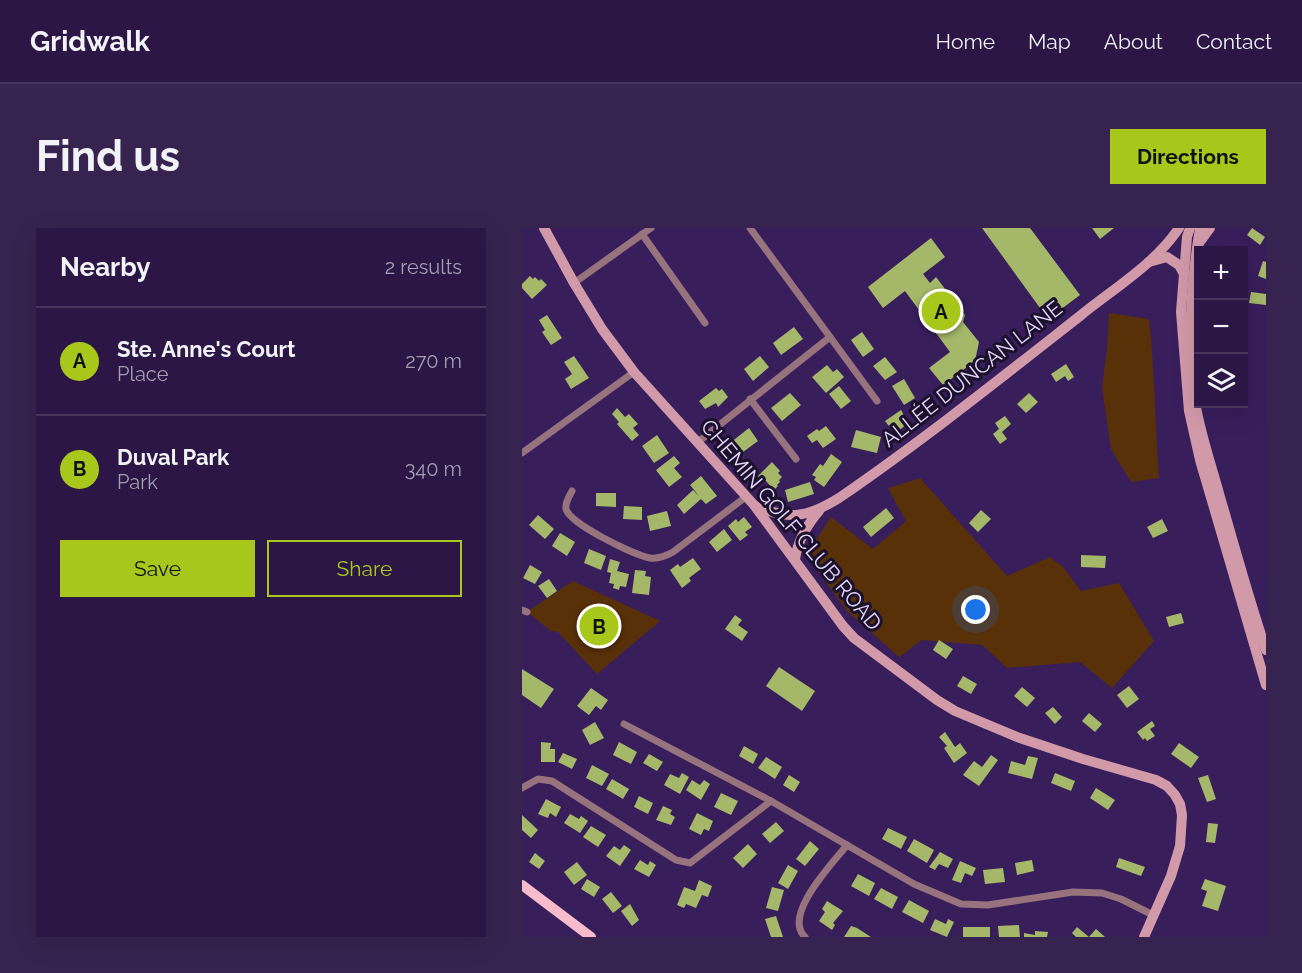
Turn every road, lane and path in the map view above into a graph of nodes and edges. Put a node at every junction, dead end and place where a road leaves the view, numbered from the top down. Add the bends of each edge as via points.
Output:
1 (544, 228) edge
2 (651, 228) edge
3 (750, 228) edge
4 (1179, 228) edge
5 (1190, 228) edge
6 (1200, 228) edge
7 (1210, 228) edge
8 (642, 234) junction
9 (1197, 246) joint
10 (1146, 264) junction
11 (1184, 274) junction
12 (1194, 276) edge
13 (574, 283) junction
14 (705, 323) dead end
15 (830, 337) junction
16 (634, 372) junction
17 (750, 399) junction
18 (877, 401) dead end
19 (698, 442) junction
20 (522, 453) edge
21 (796, 459) dead end
22 (572, 491) dead end
23 (747, 496) junction
24 (754, 505) junction
25 (819, 511) junction
26 (795, 560) junction
27 (1266, 650) edge
28 (1266, 685) edge
29 (624, 724) dead end
30 (522, 788) edge
31 (771, 801) junction
32 (848, 846) junction
33 (522, 885) edge
34 (1154, 915) junction
35 (591, 937) edge
36 (805, 937) edge
37 (1144, 937) edge

1 - 13 street, CHEMIN GOLF CLUB ROAD
2 - 8 street
3 - 15 street
4 - 10 street, ALLÉE DUNCAN LANE
5 - 11 street
6 - 9 street
7 - 9 street
8 - 13 street
8 - 14 street
10 - 11 street via 1167,257
10 - 25 street, ALLÉE DUNCAN LANE via 862,483
11 - 28 street via 1181,312 1189,411
12 - 27 street via 1194,396
13 - 16 street, CHEMIN GOLF CLUB ROAD
15 - 17 street
15 - 18 street
16 - 19 street, CHEMIN GOLF CLUB ROAD
16 - 20 street
17 - 19 street
17 - 21 street
19 - 23 street, CHEMIN GOLF CLUB ROAD
22 - 23 street via 566,510 577,522 599,536 652,558 673,552
23 - 24 street, CHEMIN GOLF CLUB ROAD
24 - 25 street via 792,515
24 - 26 street, CHEMIN GOLF CLUB ROAD
25 - 26 street via 797,544
26 - 34 street, CHEMIN GOLF CLUB ROAD via 854,638 955,711 1017,737 1167,786 1180,804 1182,828 1174,869
29 - 31 street
30 - 31 street via 538,779 552,780 676,860 690,863
31 - 32 street
32 - 34 street via 914,884 961,904 988,905 1073,892 1102,893
32 - 36 street via 802,906 798,922
33 - 35 main road
34 - 37 street, CHEMIN GOLF CLUB ROAD

